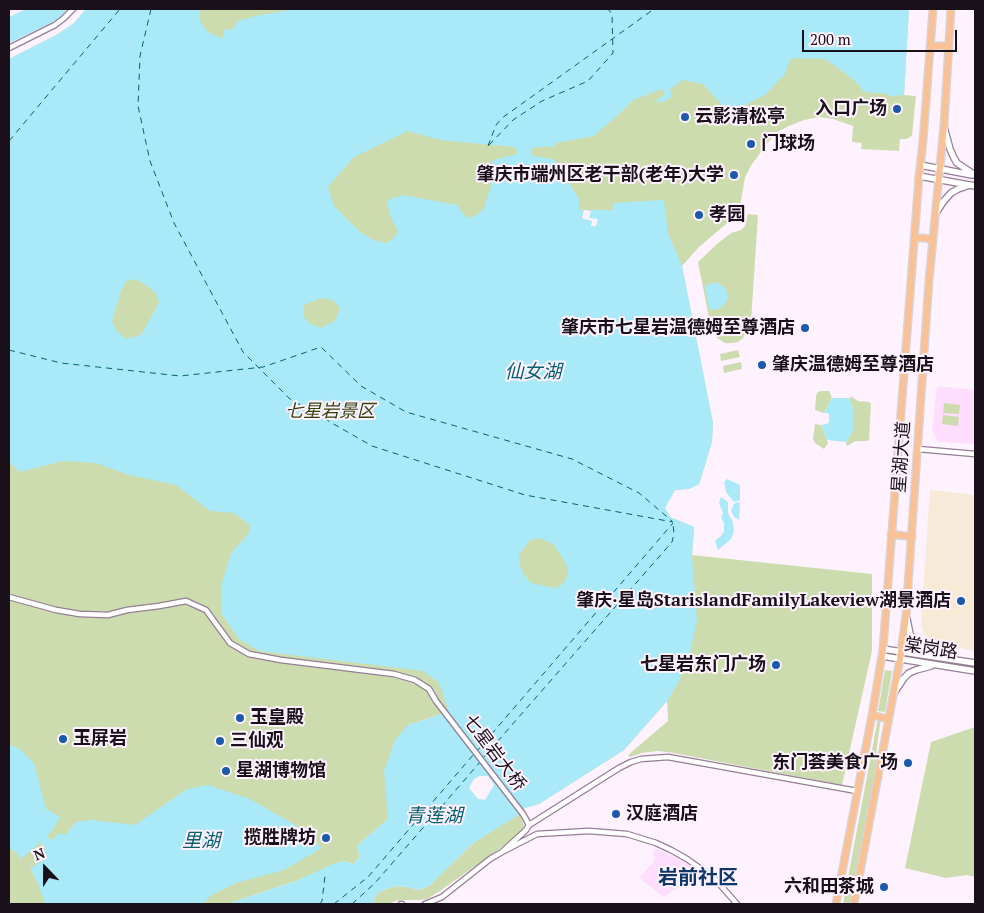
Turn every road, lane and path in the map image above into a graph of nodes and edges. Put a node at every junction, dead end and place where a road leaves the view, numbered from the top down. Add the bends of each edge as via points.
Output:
1 (73, 9) edge
2 (933, 9) edge
3 (951, 9) edge
4 (930, 46) junction
5 (948, 46) junction
6 (9, 48) edge
7 (944, 125) junction
8 (920, 165) junction
9 (940, 168) junction
10 (975, 175) edge
11 (919, 176) junction
12 (939, 179) junction
13 (973, 186) edge
14 (935, 215) junction
15 (914, 238) junction
16 (932, 240) junction
17 (918, 449) junction
18 (975, 454) edge
19 (891, 534) junction
20 (912, 537) junction
21 (9, 597) edge
22 (906, 615) junction
23 (883, 649) junction
24 (901, 652) junction
25 (882, 656) junction
26 (939, 657) junction
27 (900, 659) junction
28 (975, 663) edge
29 (938, 666) junction
30 (975, 671) edge
31 (893, 695) junction
32 (872, 715) junction
33 (888, 719) junction
34 (857, 791) junction
35 (533, 829) junction
36 (502, 852) junction
37 (425, 904) edge
38 (737, 904) edge
39 (836, 904) edge
40 (854, 904) edge

1 - 6 street via 55,25
2 - 4 main road, 星湖大道
3 - 5 main road, 星湖大道
4 - 5 main road
4 - 8 main road, 星湖大道
5 - 7 main road, 星湖大道
7 - 9 main road, 星湖大道
7 - 10 main road via 957,163
8 - 9 main road
8 - 11 main road, 星湖大道
9 - 10 main road
9 - 12 main road, 星湖大道
11 - 12 main road
11 - 15 main road, 星湖大道
12 - 13 main road
12 - 14 main road, 星湖大道
13 - 14 main road via 951,193
14 - 16 main road, 星湖大道
15 - 16 main road
15 - 19 main road, 星湖大道
16 - 17 main road, 星湖大道
17 - 18 street
17 - 20 main road, 星湖大道
19 - 20 main road
19 - 23 main road, 星湖大道
20 - 22 main road, 星湖大道
21 - 35 street, 七星岩大桥 via 56,610 108,615 186,601 206,610 230,643 249,654 394,674 415,680 429,689
22 - 24 main road, 星湖大道
22 - 26 main road via 913,639
23 - 24 main road, 棠岗路
23 - 25 main road, 星湖大道
24 - 26 main road, 棠岗路
24 - 27 main road, 星湖大道
25 - 27 main road, 棠岗路
25 - 32 main road, 星湖大道
26 - 28 main road, 棠岗路
27 - 29 main road, 棠岗路
27 - 31 main road, 星湖大道
29 - 30 main road, 棠岗路
29 - 31 main road via 909,673
31 - 33 main road, 星湖大道
32 - 33 main road
32 - 34 main road, 星湖大道
33 - 40 main road, 星湖大道
34 - 35 street via 684,760 648,758 619,768
34 - 39 main road, 星湖大道
35 - 36 street
35 - 36 street
35 - 38 street via 611,832 656,843 715,879
36 - 37 street via 442,897

